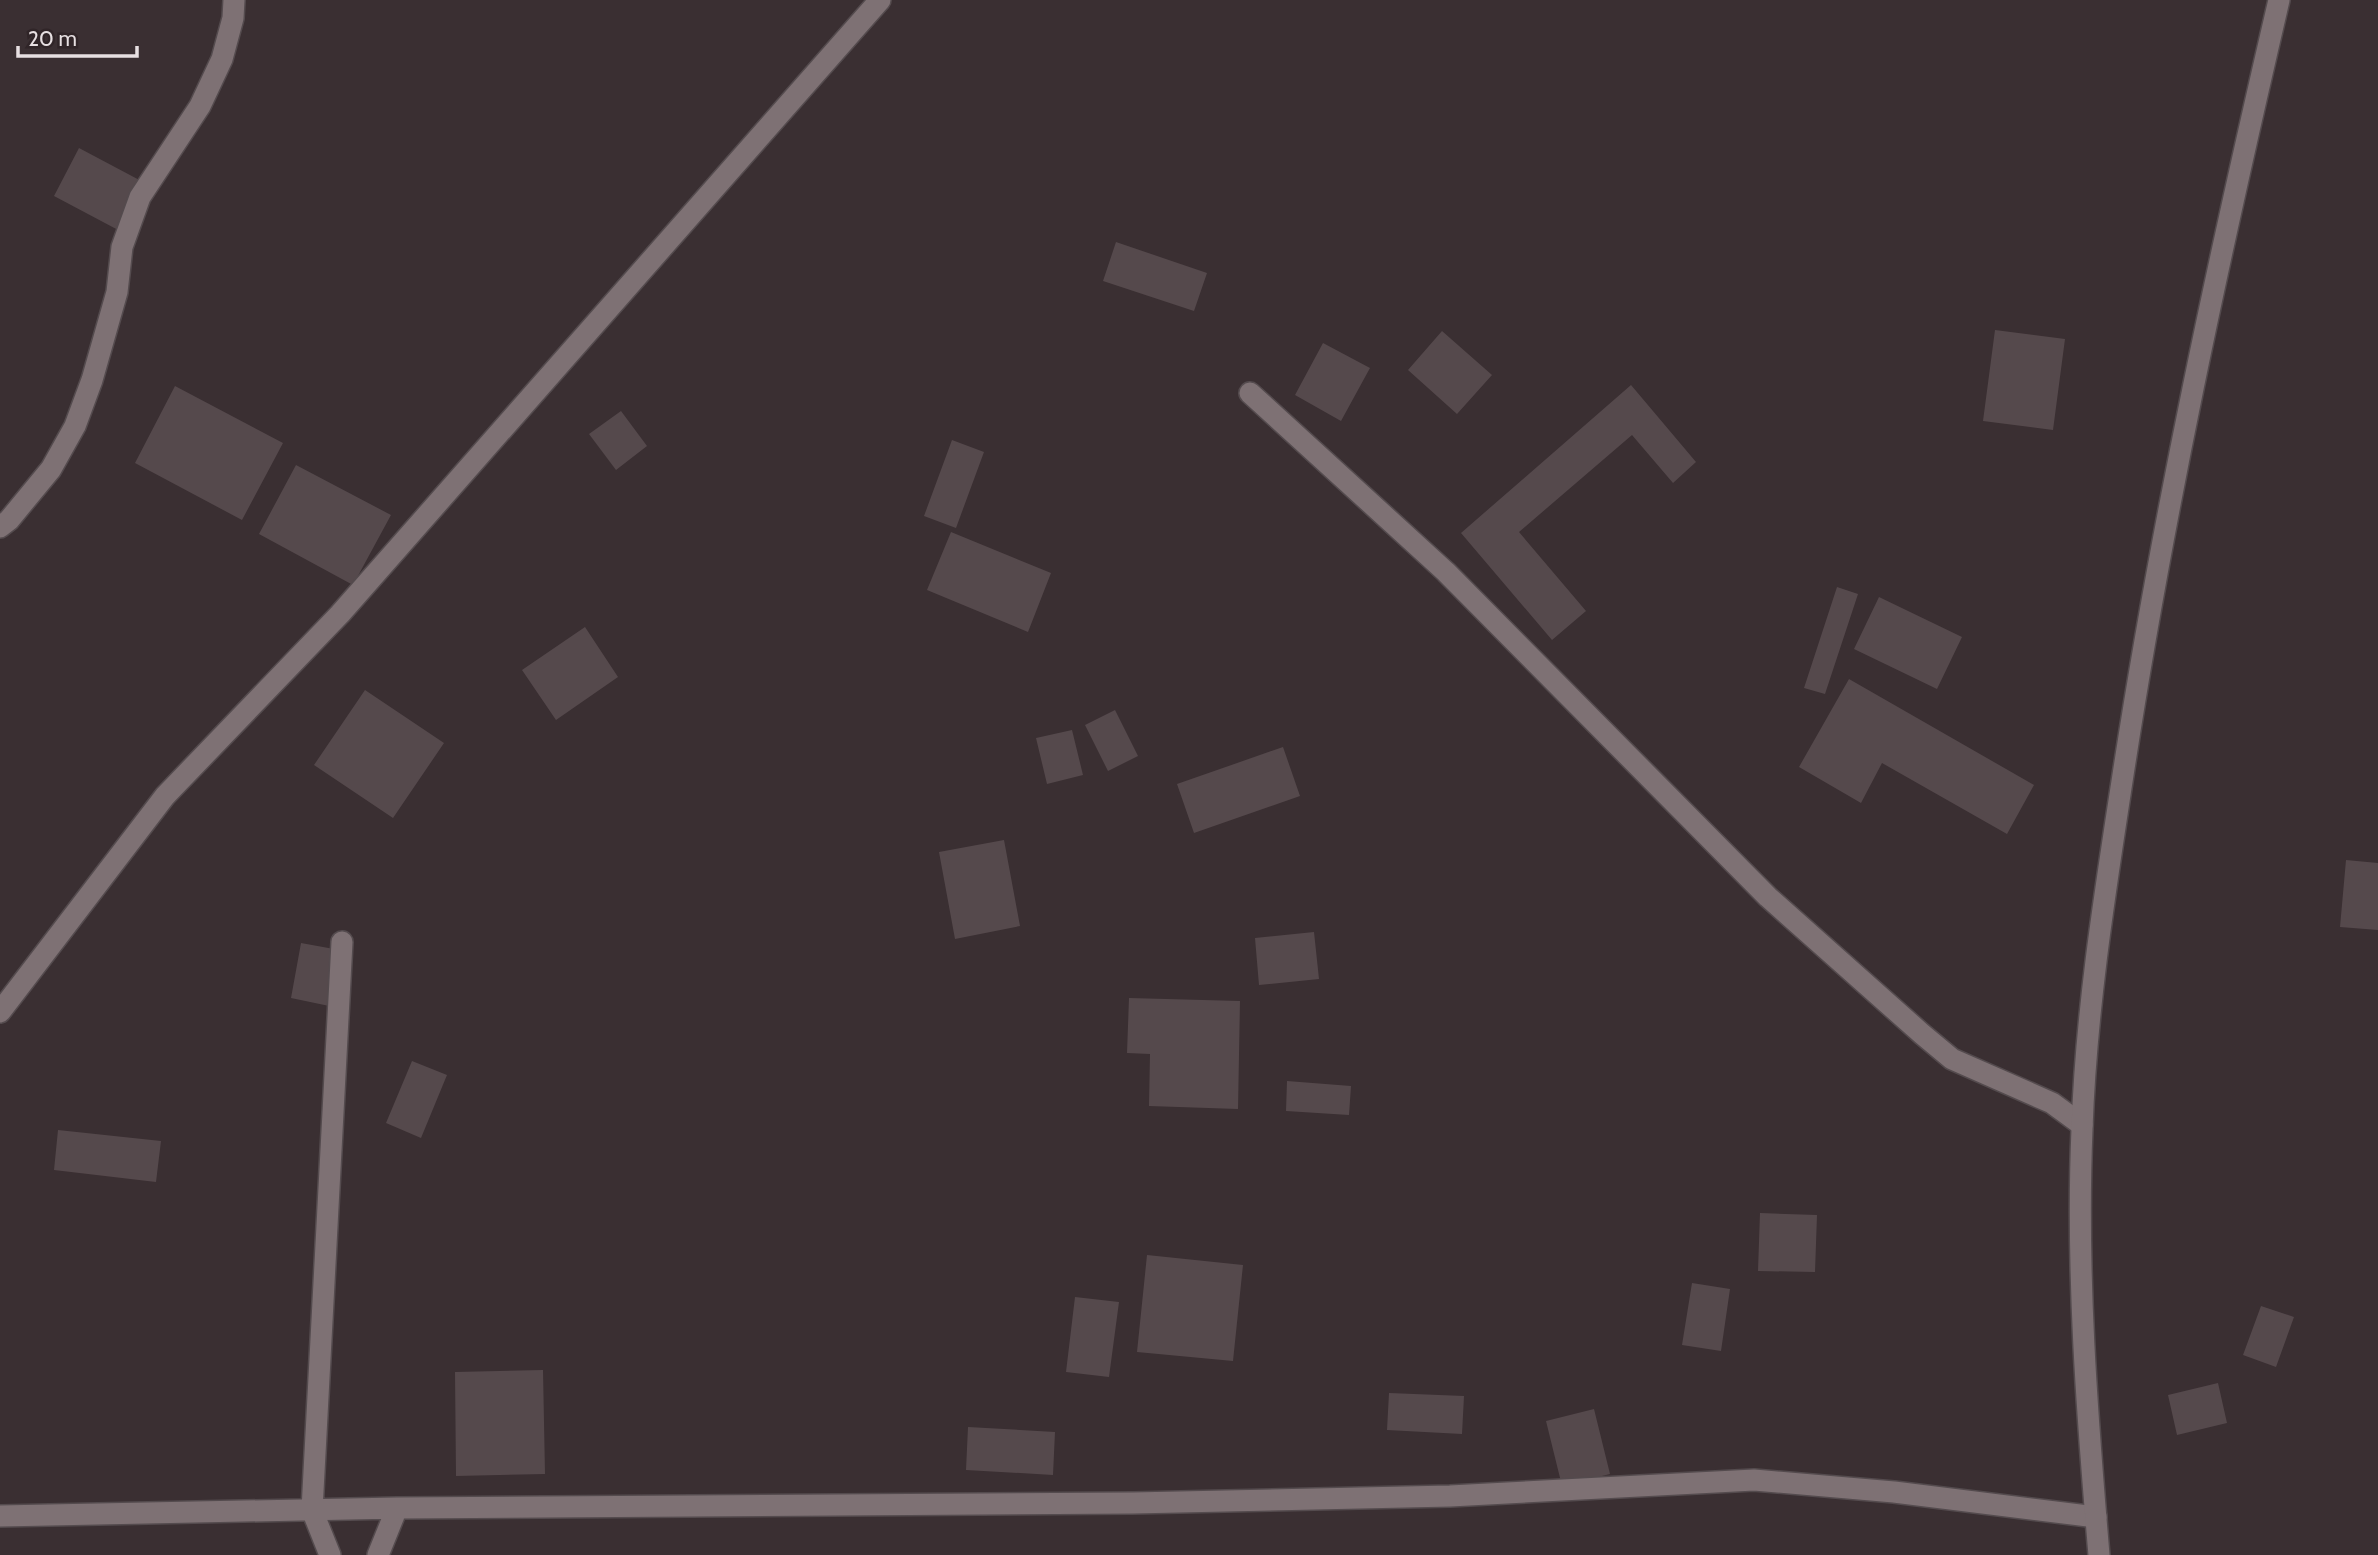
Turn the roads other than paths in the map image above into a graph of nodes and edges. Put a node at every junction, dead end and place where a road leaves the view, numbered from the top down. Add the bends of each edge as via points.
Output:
1 (234, 0) edge
2 (880, 0) edge
3 (2279, 0) edge
4 (1250, 393) dead end
5 (0, 527) edge
6 (342, 942) dead end
7 (0, 1012) edge
8 (2082, 1125) junction
9 (397, 1508) junction
10 (312, 1510) junction
11 (0, 1516) edge
12 (2096, 1517) junction
13 (330, 1555) edge
14 (378, 1555) edge
15 (2099, 1555) edge

1 - 5 street via 222,59 200,106 140,197 122,247 117,292 75,426 51,469
2 - 7 street via 340,614 165,796
3 - 8 street via 2221,246 2144,635 2096,951
4 - 8 street via 1446,572 1768,897 1922,1034 1952,1059 2052,1103
6 - 10 street
8 - 12 street via 2079,1246
9 - 10 street
9 - 12 street via 1133,1503 1450,1496 1754,1480
9 - 14 street
10 - 11 street
10 - 13 street
12 - 15 street

